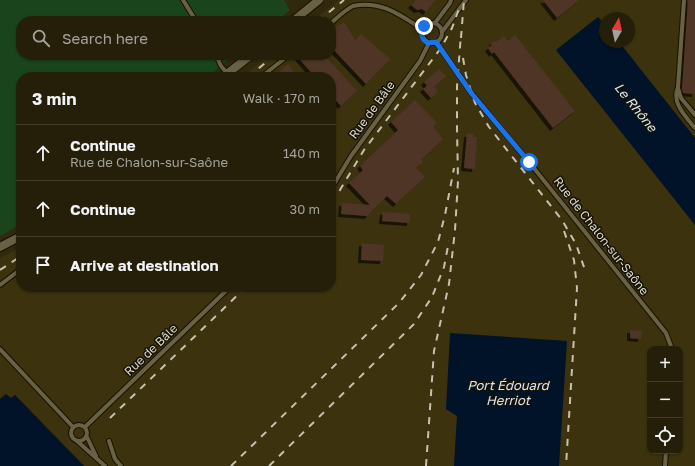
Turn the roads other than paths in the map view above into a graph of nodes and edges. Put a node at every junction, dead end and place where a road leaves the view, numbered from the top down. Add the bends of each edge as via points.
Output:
1 (183, 0) edge
2 (319, 0) edge
3 (451, 0) edge
4 (466, 0) edge
5 (684, 0) edge
6 (193, 16) edge
7 (299, 16) edge
8 (336, 19) edge
9 (435, 23) junction
10 (422, 29) junction
11 (442, 32) junction
12 (436, 42) junction
13 (428, 43) junction
14 (218, 60) edge
15 (244, 60) edge
16 (283, 60) edge
17 (224, 72) edge
18 (229, 72) edge
19 (267, 72) edge
20 (678, 88) junction
21 (695, 115) edge
22 (695, 128) edge
23 (336, 181) edge
24 (16, 239) edge
25 (0, 247) edge
26 (16, 273) edge
27 (0, 285) edge
28 (225, 292) edge
29 (671, 346) edge
30 (0, 349) edge
31 (73, 427) junction
32 (85, 427) junction
33 (87, 437) junction
34 (77, 441) junction
35 (109, 441) dead end
36 (666, 454) edge
37 (99, 460) junction
38 (104, 466) edge
39 (121, 466) edge
40 (665, 466) edge

1 - 6 lane
2 - 7 street
3 - 9 lane
4 - 11 lane
5 - 20 lane
8 - 10 lane via 362,2 378,2 390,6
9 - 10 lane via 426,24
9 - 11 lane via 440,26
10 - 13 lane via 422,36
11 - 12 lane via 441,38
12 - 13 lane
12 - 29 lane, Rue de Chalon-sur-Saône via 472,94 666,333
13 - 23 lane, Rue de Bâle via 420,61
14 - 17 lane
15 - 18 street
16 - 19 lane
20 - 21 lane via 681,98
20 - 22 lane via 676,100
24 - 25 street
26 - 27 lane
28 - 32 lane, Rue de Bâle
30 - 31 lane
31 - 32 lane via 80,424
31 - 34 lane via 71,436
32 - 33 lane
33 - 34 lane
33 - 37 lane
34 - 37 lane
35 - 39 lane via 115,459
36 - 40 lane
37 - 38 lane

